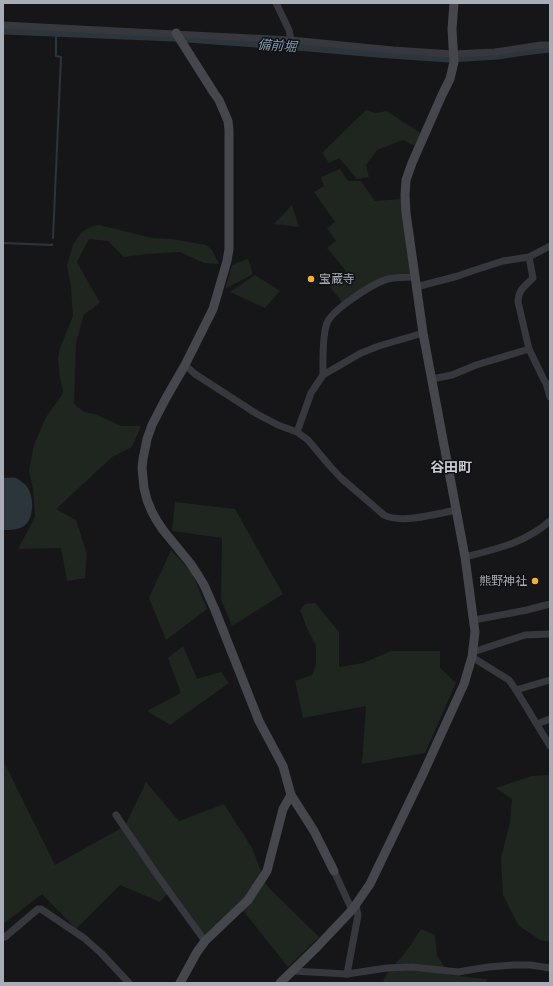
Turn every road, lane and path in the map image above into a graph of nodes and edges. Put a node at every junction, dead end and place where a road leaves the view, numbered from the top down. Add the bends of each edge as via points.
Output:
1 (276, 3) edge
2 (454, 3) edge
3 (3, 25) edge
4 (178, 38) junction
5 (291, 40) junction
6 (550, 45) edge
7 (453, 57) junction
8 (550, 246) edge
9 (529, 256) junction
10 (416, 282) junction
11 (423, 333) junction
12 (529, 349) junction
13 (185, 365) junction
14 (323, 375) junction
15 (432, 380) junction
16 (548, 383) edge
17 (550, 397) edge
18 (297, 432) junction
19 (456, 510) junction
20 (550, 521) edge
21 (465, 557) junction
22 (550, 604) edge
23 (474, 620) junction
24 (550, 634) edge
25 (473, 654) junction
26 (550, 680) edge
27 (516, 690) junction
28 (550, 720) edge
29 (537, 724) junction
30 (550, 746) edge
31 (291, 795) junction
32 (116, 815) dead end
33 (334, 871) joint
34 (354, 908) junction
35 (5, 937) dead end
36 (205, 942) junction
37 (550, 968) edge
38 (293, 971) junction
39 (347, 974) junction
40 (129, 983) edge
41 (180, 983) edge
42 (280, 983) edge

1 - 5 street
2 - 7 street
3 - 4 street
4 - 5 street
4 - 13 street via 219,100 228,121 230,143 227,262 212,309
5 - 7 street
6 - 7 street
7 - 10 street via 450,79 406,180 406,213
8 - 9 street
9 - 10 street via 503,261 458,276
9 - 12 street via 533,278 520,292 518,302
10 - 11 street
10 - 14 street via 400,277 387,279 337,310 327,322 325,330
11 - 14 street via 361,353
11 - 15 street
12 - 15 street
12 - 16 street via 544,380
13 - 18 street via 257,414
13 - 31 street via 147,439 142,468 144,488 157,521 204,585 259,721 282,766
14 - 18 street via 311,393
15 - 19 street
16 - 17 street
18 - 19 street via 308,440 341,478 384,515 399,519
19 - 21 street
20 - 21 street via 528,536 503,547
21 - 23 street
22 - 23 street
23 - 25 street
24 - 25 street via 525,635
25 - 27 street via 509,680
25 - 34 street via 464,684 422,776 370,884
26 - 27 street
27 - 29 street
28 - 29 street
29 - 30 street
31 - 33 street via 314,831
31 - 36 street via 284,809 267,871 248,900
32 - 36 street
33 - 34 street
34 - 38 street
34 - 39 street via 358,915
35 - 40 street via 41,909 101,952
36 - 41 street
37 - 39 street via 530,965 507,966 458,972 412,967
38 - 39 street
38 - 42 street

